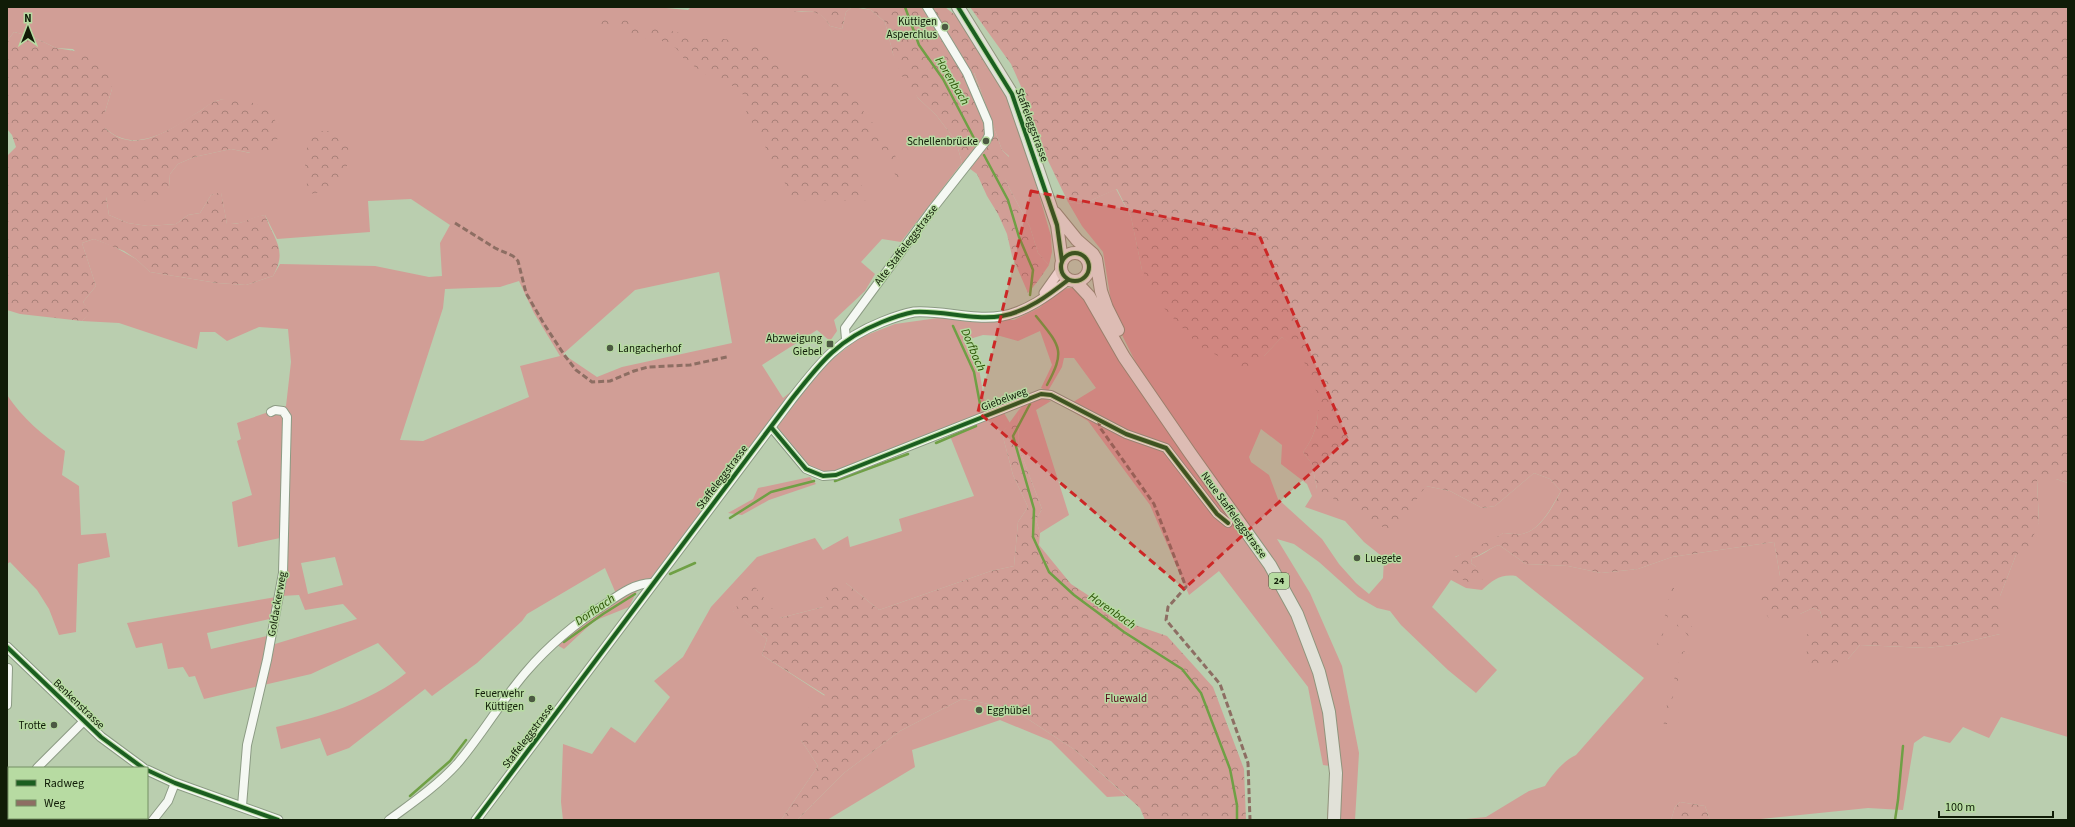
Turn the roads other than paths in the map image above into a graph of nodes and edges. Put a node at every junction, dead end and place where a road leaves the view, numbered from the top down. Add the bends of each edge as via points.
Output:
1 (926, 7) edge
2 (958, 7) edge
3 (1052, 209) junction
4 (1057, 225) junction
5 (1080, 254) junction
6 (1061, 265) junction
7 (1089, 272) junction
8 (1072, 281) junction
9 (1034, 303) junction
10 (1107, 308) junction
11 (846, 340) junction
12 (1138, 375) junction
13 (271, 412) dead end
14 (771, 427) junction
15 (1228, 523) dead end
16 (653, 583) junction
17 (7, 646) edge
18 (8, 668) dead end
19 (7, 705) edge
20 (84, 721) junction
21 (39, 767) edge
22 (141, 767) edge
23 (148, 770) edge
24 (175, 783) junction
25 (242, 806) junction
26 (153, 820) edge
27 (278, 820) edge
28 (388, 820) edge
29 (476, 820) edge
30 (1334, 820) edge

1 - 11 street, Alte Staffeleggstrasse via 967,73 988,122 988,135 845,328
2 - 3 main road, Staffeleggstrasse / 24 via 1012,94
3 - 4 main road, Staffeleggstrasse / 24
3 - 10 main road, 24 via 1096,259 1101,291
4 - 5 main road, Staffeleggstrasse / 24
4 - 6 main road, Staffeleggstrasse / 24
5 - 6 main road via 1069,254
5 - 7 main road via 1089,263
6 - 8 main road via 1062,274
6 - 9 street, Staffeleggstrasse via 1047,289
7 - 8 main road via 1083,280
7 - 10 main road, 24 via 1095,292
8 - 9 street, Staffeleggstrasse
8 - 12 main road, Neue Staffeleggstrasse / 24 via 1089,296 1124,357
9 - 11 street, Staffeleggstrasse via 1019,312 1002,316 912,313 864,329
10 - 12 main road, 24
11 - 14 street, Staffeleggstrasse via 817,367
12 - 30 main road, Neue Staffeleggstrasse / 24 via 1270,565 1297,614 1319,672 1329,712 1336,773
13 - 25 street, Goldackerweg via 283,411 286,417 283,573 267,660 247,745
14 - 15 street, Giebelweg via 806,469 823,476 836,475 1041,394 1051,396 1126,434 1166,448 1217,514
14 - 16 street, Staffeleggstrasse
16 - 28 street via 645,583 617,596 584,618 545,651 526,672 456,765 426,792
16 - 29 street, Staffeleggstrasse
17 - 20 street, Benkenstrasse
18 - 19 street
20 - 21 street
20 - 22 street, Benkenstrasse via 114,749
23 - 24 street
24 - 25 street
24 - 26 street via 168,801
25 - 27 street

